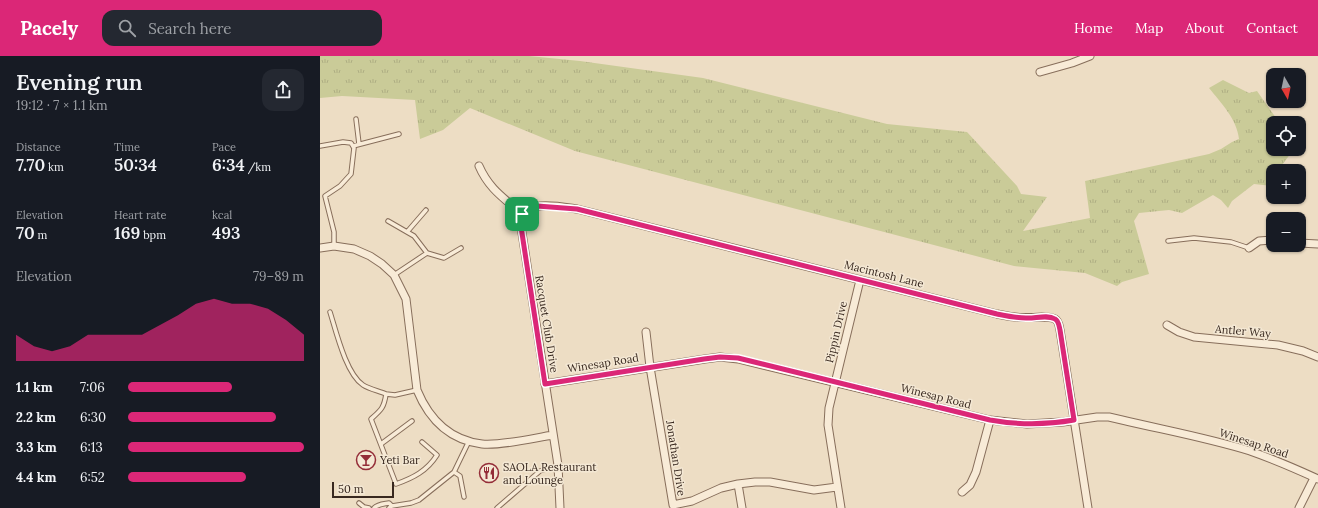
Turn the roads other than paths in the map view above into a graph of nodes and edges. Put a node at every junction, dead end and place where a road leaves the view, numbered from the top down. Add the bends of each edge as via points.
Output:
1 (1090, 56) edge
2 (1071, 59) edge
3 (1040, 72) dead end
4 (356, 119) dead end
5 (399, 134) dead end
6 (359, 144) junction
7 (320, 146) edge
8 (352, 146) junction
9 (479, 166) dead end
10 (320, 196) edge
11 (325, 196) junction
12 (426, 210) dead end
13 (522, 214) junction
14 (388, 221) dead end
15 (407, 232) junction
16 (1266, 240) edge
17 (1168, 241) dead end
18 (1306, 243) edge
19 (1318, 244) edge
20 (334, 246) junction
21 (320, 248) edge
22 (461, 248) dead end
23 (1249, 248) joint
24 (427, 253) junction
25 (394, 275) junction
26 (860, 280) junction
27 (330, 312) dead end
28 (1167, 325) dead end
29 (646, 332) dead end
30 (1318, 357) edge
31 (650, 367) junction
32 (835, 382) junction
33 (545, 384) junction
34 (417, 390) junction
35 (386, 394) junction
36 (990, 420) junction
37 (1074, 420) junction
38 (412, 421) dead end
39 (553, 434) junction
40 (469, 441) junction
41 (422, 442) dead end
42 (380, 444) junction
43 (558, 465) junction
44 (454, 472) junction
45 (1316, 479) edge
46 (738, 484) junction
47 (837, 487) junction
48 (962, 492) dead end
49 (464, 497) dead end
50 (359, 503) dead end
51 (391, 507) edge
52 (372, 508) edge
53 (497, 508) edge
54 (560, 508) edge
55 (742, 508) edge
56 (841, 508) edge
57 (1088, 508) edge
58 (1299, 508) edge

1 - 2 street
2 - 3 street
4 - 6 lane
5 - 6 lane
6 - 8 lane
7 - 8 lane via 343,142 351,143
8 - 11 lane via 354,156 351,174 340,186
9 - 13 street via 491,186
10 - 11 lane
11 - 20 lane via 334,232
12 - 15 lane
13 - 26 street, Macintosh Lane via 525,210 537,206 577,209
13 - 33 street, Racquet Club Drive via 520,226
14 - 15 lane
15 - 24 lane via 414,236
16 - 23 street via 1259,241
17 - 23 lane via 1194,238 1232,242
18 - 19 street
20 - 21 street
20 - 25 street via 354,249 370,256
22 - 24 lane via 444,258
24 - 25 lane
25 - 34 street via 406,299
26 - 32 street, Pippin Drive
26 - 37 street, Macintosh Lane via 1014,318 1055,319 1060,330
27 - 35 lane via 354,378 363,386
28 - 30 street, Antler Way via 1194,337 1278,345
29 - 31 street
31 - 32 street, Winesap Road via 720,357 738,358
31 - 33 street, Winesap Road
31 - 46 street, Jonathan Drive via 673,505 692,501 721,488
32 - 36 street, Winesap Road
32 - 47 street, Pippin Drive via 828,416
33 - 39 street, Racquet Club Drive
34 - 35 lane
34 - 40 street via 430,415 442,427 455,436
35 - 42 lane via 385,404 371,419
36 - 37 street, Winesap Road via 1046,424
36 - 48 street via 976,472
37 - 45 street, Winesap Road via 1109,417 1227,444 1276,461
37 - 57 street, Macintosh Lane
38 - 42 lane
39 - 40 street via 497,444
39 - 43 street, Racquet Club Drive
40 - 44 lane
41 - 42 lane via 437,456 433,463 416,476 396,484
43 - 53 lane via 540,471
43 - 54 street, Racquet Club Drive
44 - 49 lane via 460,476
44 - 51 lane via 419,500
45 - 58 street
46 - 47 street, Jonathan Drive via 770,482 814,490
46 - 55 street
47 - 56 street, Pippin Drive
50 - 52 lane
51 - 52 lane via 389,503

